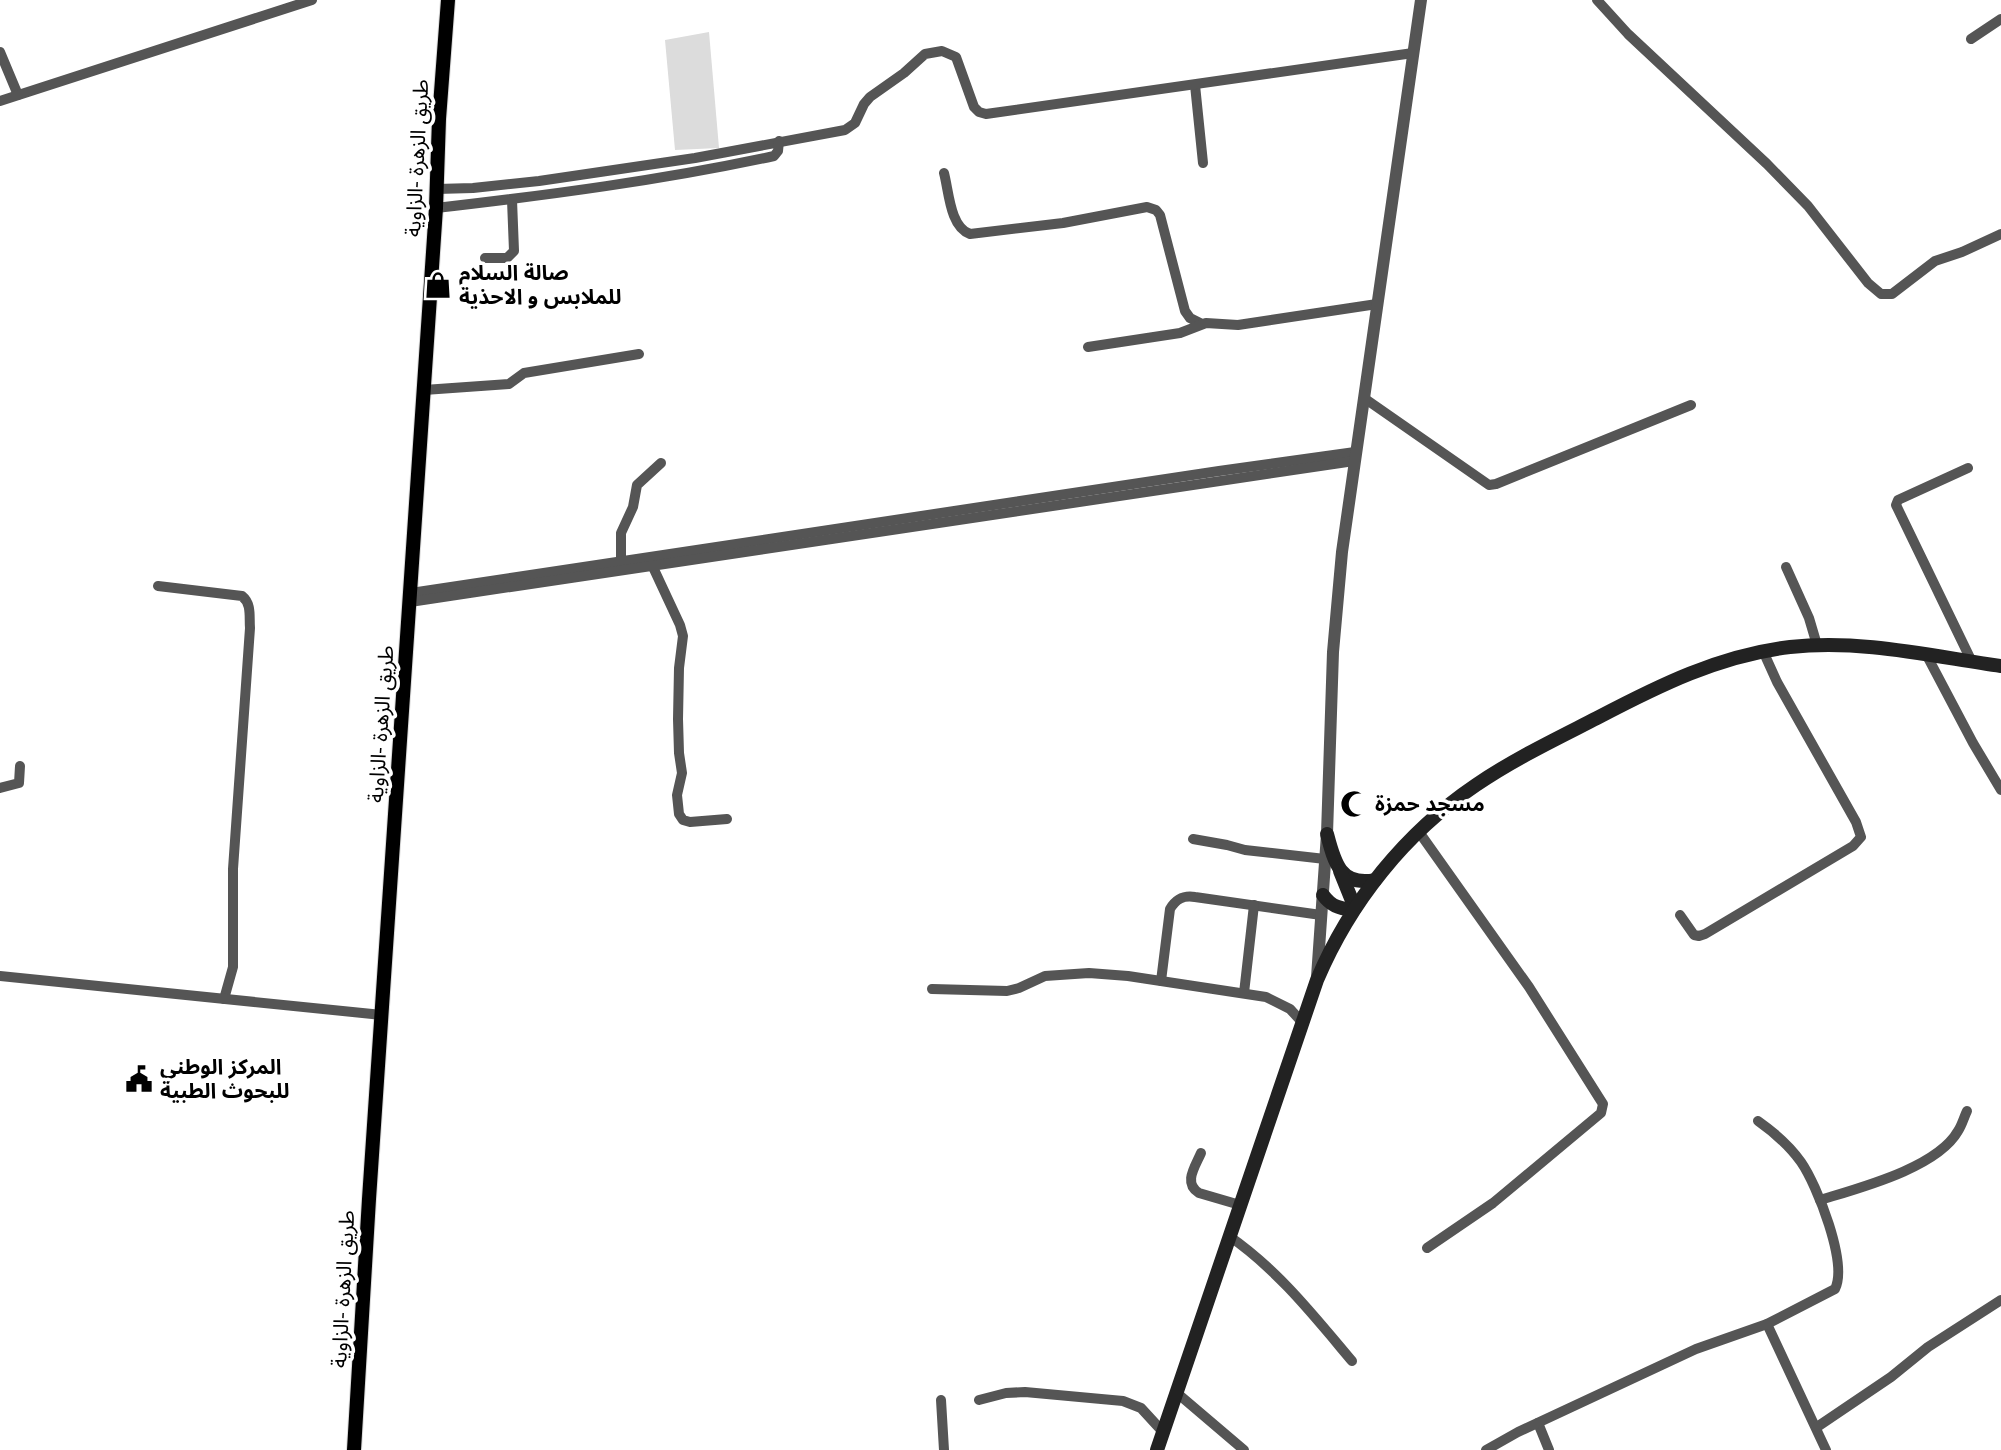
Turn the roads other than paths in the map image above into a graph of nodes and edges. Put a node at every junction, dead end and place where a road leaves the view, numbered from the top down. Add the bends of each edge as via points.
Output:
1 (312, 0) edge
2 (448, 0) edge
3 (1421, 0) edge
4 (1597, 0) edge
5 (2001, 19) edge
6 (1971, 39) dead end
7 (0, 52) edge
8 (1413, 53) junction
9 (1195, 85) junction
10 (18, 95) junction
11 (0, 101) edge
12 (779, 141) junction
13 (1203, 163) dead end
14 (944, 173) dead end
15 (493, 187) junction
16 (437, 189) junction
17 (512, 200) junction
18 (496, 201) junction
19 (436, 208) junction
20 (2001, 234) edge
21 (485, 258) dead end
22 (1377, 304) junction
23 (1202, 324) junction
24 (1088, 347) dead end
25 (639, 354) dead end
26 (424, 390) junction
27 (1364, 398) junction
28 (1691, 405) dead end
29 (1355, 457) junction
30 (661, 463) dead end
31 (1968, 468) dead end
32 (621, 565) junction
33 (652, 565) junction
34 (1786, 567) dead end
35 (158, 586) dead end
36 (411, 597) junction
37 (1817, 645) junction
38 (1763, 651) junction
39 (1926, 654) junction
40 (1972, 662) junction
41 (2001, 666) edge
42 (20, 766) dead end
43 (0, 788) edge
44 (2001, 790) edge
45 (727, 819) dead end
46 (1419, 832) junction
47 (1327, 834) junction
48 (1193, 839) dead end
49 (1325, 859) junction
50 (1339, 870) junction
51 (1375, 880) junction
52 (1323, 895) junction
53 (1254, 905) junction
54 (1355, 909) junction
55 (1321, 915) junction
56 (1680, 915) dead end
57 (0, 976) edge
58 (1317, 980) junction
59 (1161, 981) junction
60 (932, 989) dead end
61 (1244, 993) junction
62 (224, 999) junction
63 (382, 1015) junction
64 (1302, 1022) junction
65 (1967, 1111) dead end
66 (1758, 1121) dead end
67 (1201, 1153) dead end
68 (1820, 1200) junction
69 (1240, 1205) junction
70 (1229, 1237) junction
71 (1427, 1248) dead end
72 (2001, 1300) edge
73 (1767, 1324) junction
74 (1352, 1361) dead end
75 (1177, 1393) junction
76 (941, 1400) dead end
77 (979, 1400) dead end
78 (1538, 1423) junction
79 (1816, 1427) junction
80 (1163, 1432) junction
81 (354, 1450) edge
82 (944, 1450) edge
83 (1157, 1450) edge
84 (1244, 1450) edge
85 (1486, 1450) edge
86 (1549, 1450) edge
87 (1826, 1450) edge

1 - 10 street
2 - 16 main road, طريق الزهرة -الزاوية
3 - 8 street
4 - 20 street via 1808,206 1881,294 1892,293 1935,261
5 - 6 street
7 - 10 street
8 - 9 street
8 - 22 street
9 - 12 street via 986,114 974,107 956,57 942,51 925,54 870,97 845,130
9 - 13 street
10 - 11 street
12 - 15 street
12 - 17 street via 774,156 726,167
14 - 23 street via 956,223 970,234 1153,208 1160,215 1185,311
15 - 16 street
15 - 18 street
16 - 19 main road, طريق الزهرة -الزاوية
17 - 18 street
17 - 21 street via 513,251 508,258
18 - 19 street
19 - 26 main road, طريق الزهرة -الزاوية
22 - 23 street via 1238,325
22 - 27 street
23 - 24 street via 1180,333
25 - 26 street via 524,373 509,384
26 - 36 main road, طريق الزهرة -الزاوية
27 - 28 street via 1489,485
27 - 29 street
29 - 32 street via 1232,469
29 - 33 street
29 - 47 street via 1333,652
30 - 32 street via 637,485 621,533
31 - 40 street via 1898,500 1896,505
32 - 33 street
32 - 36 street
33 - 45 street via 683,636 679,814 690,822
34 - 37 street
35 - 62 street via 242,596 249,606 233,869 233,967
36 - 63 main road, طريق الزهرة -الزاوية
37 - 38 main road
37 - 39 main road
38 - 46 main road via 1674,680 1583,725 1481,782
38 - 56 street via 1861,837 1705,934 1694,935
39 - 40 main road
39 - 44 street
40 - 41 main road
42 - 43 street via 19,783
46 - 51 main road
46 - 71 street via 1529,987 1603,1104 1601,1113 1493,1203
47 - 49 street
47 - 50 main road
48 - 49 street
49 - 52 street
50 - 51 main road via 1356,880
50 - 54 main road
51 - 54 main road
52 - 54 main road via 1339,909
52 - 55 street
53 - 55 street
53 - 59 street via 1189,896 1177,900 1169,915
53 - 61 street
54 - 58 main road
55 - 58 street
57 - 62 street
58 - 64 main road
59 - 60 street via 1089,973 1045,976 1013,990
59 - 61 street
61 - 64 street via 1274,1000
62 - 63 street
63 - 81 main road, طريق الزهرة -الزاوية
64 - 69 main road
65 - 68 street via 1952,1139 1914,1167
66 - 68 street via 1780,1137 1802,1163
67 - 69 street via 1190,1181 1193,1190
68 - 73 street via 1835,1246 1838,1283 1830,1293
69 - 70 main road
70 - 74 street via 1290,1288
70 - 75 main road
72 - 79 street
73 - 78 street via 1696,1349
73 - 79 street
75 - 80 main road
75 - 84 street
76 - 82 street
77 - 80 street via 1025,1392 1123,1401 1141,1408
78 - 85 street
78 - 86 street
79 - 87 street
80 - 83 main road

